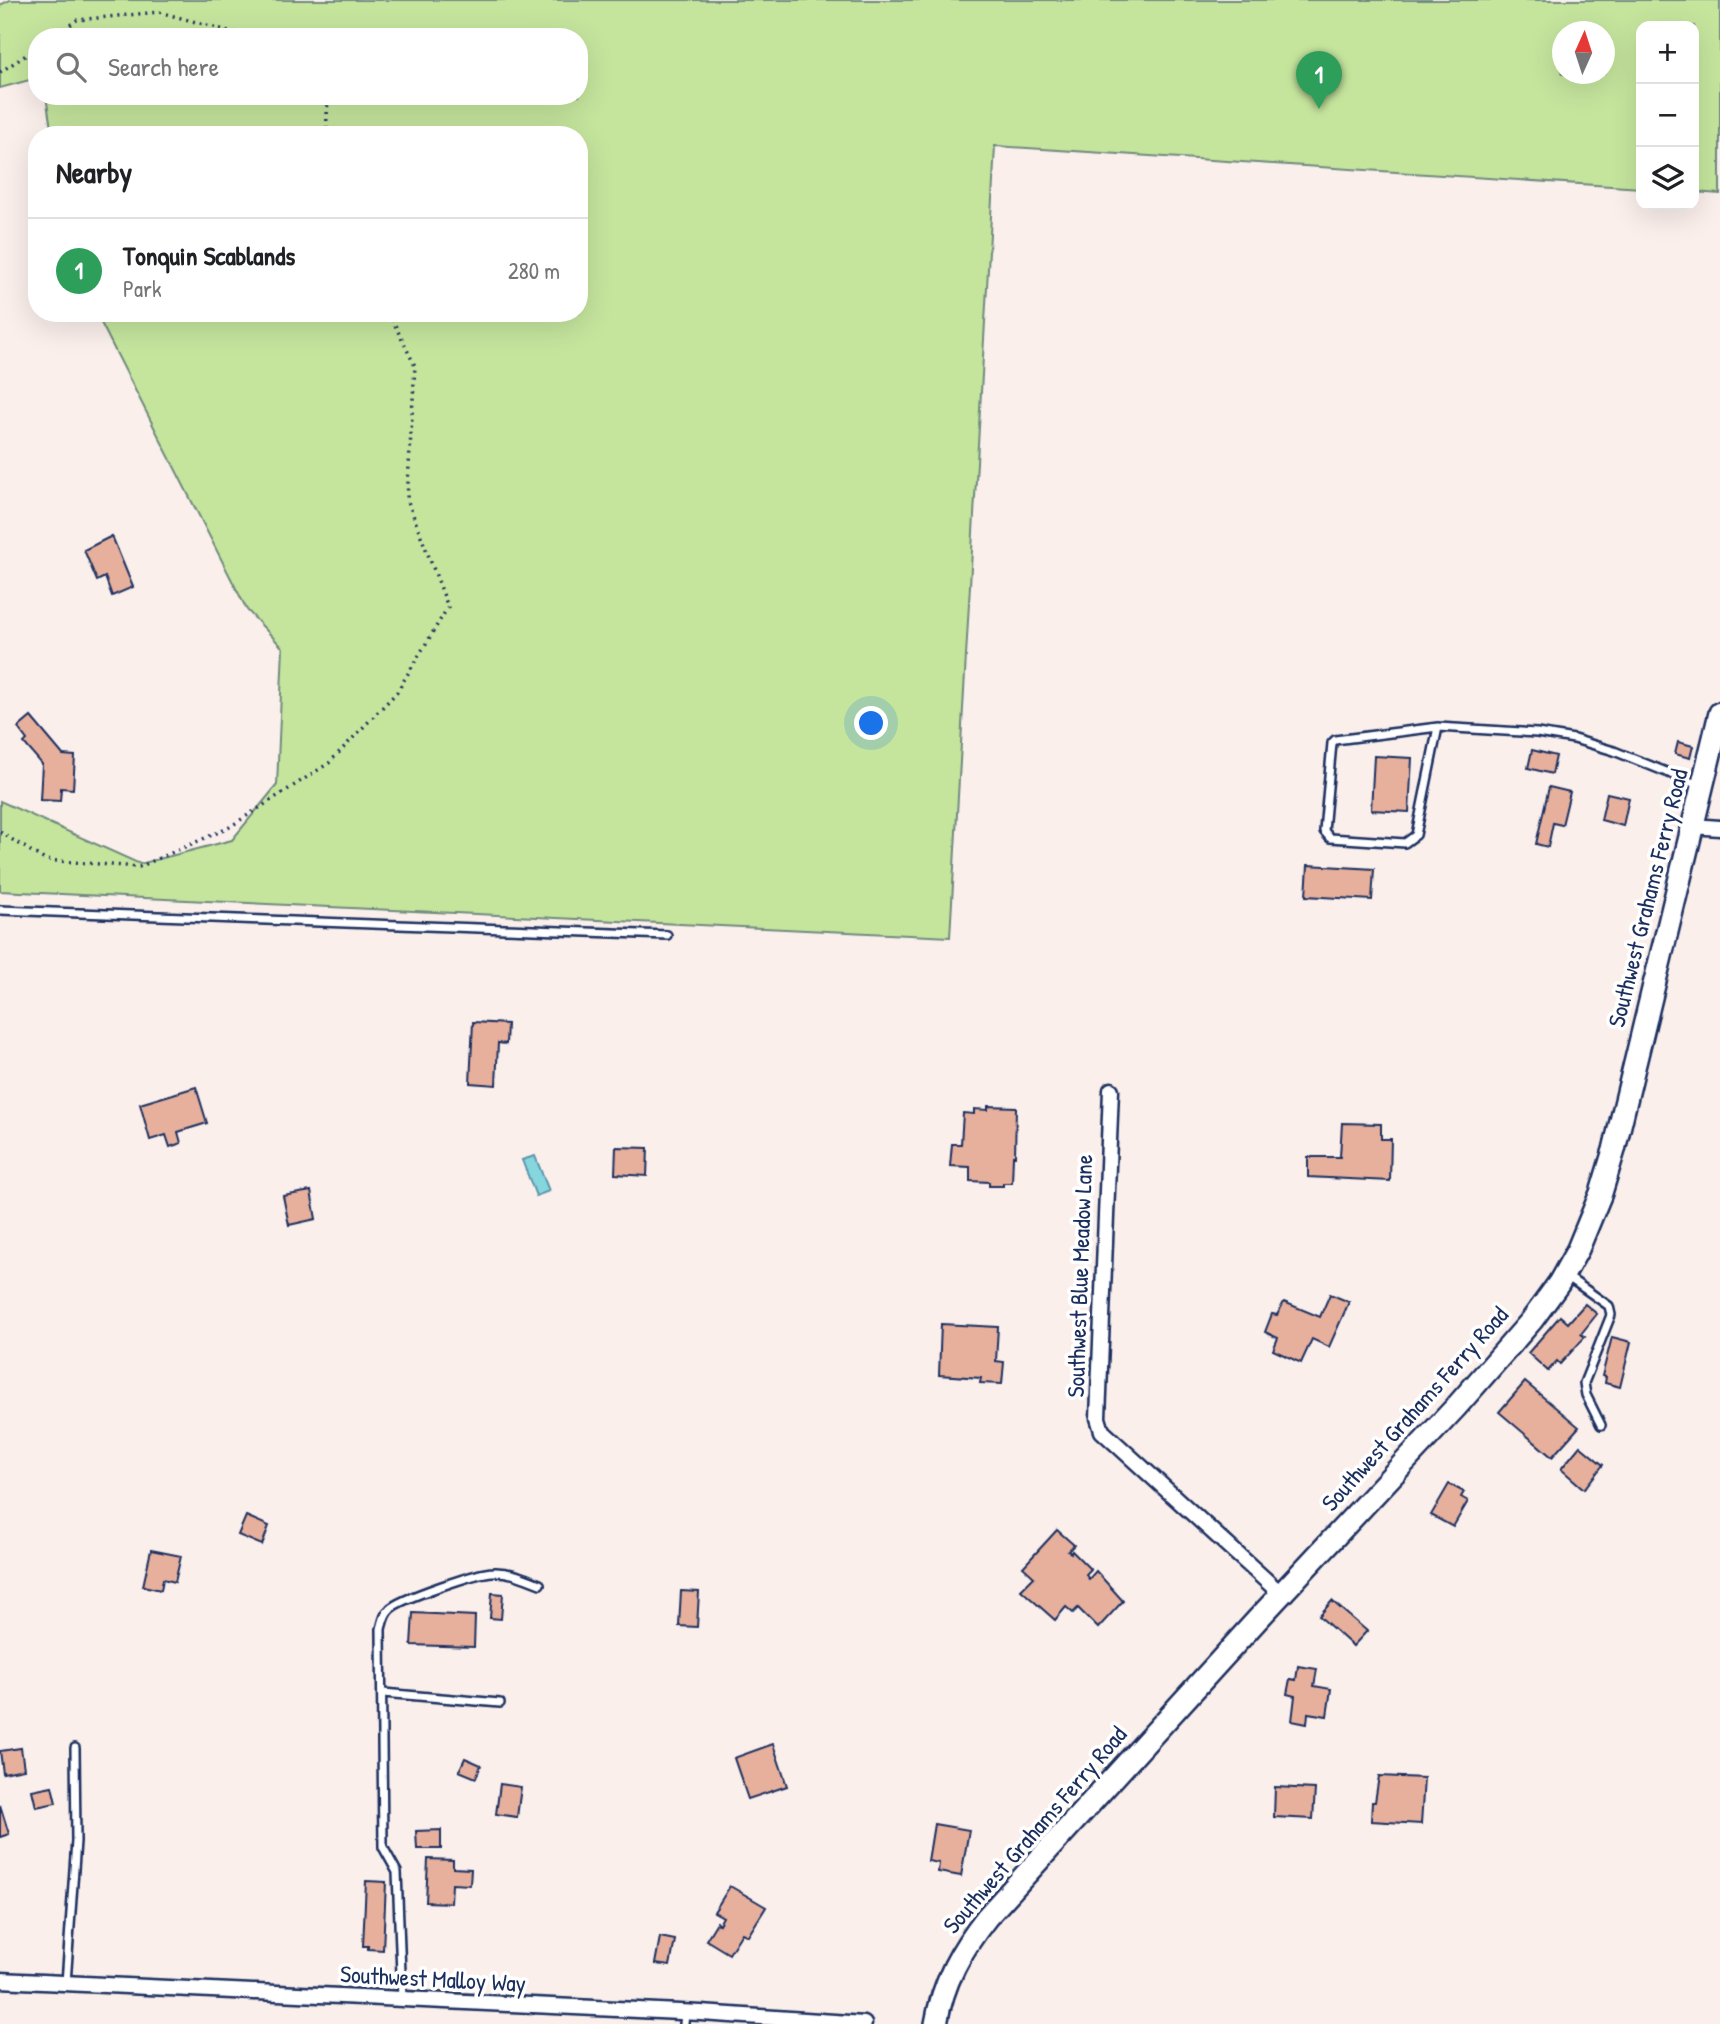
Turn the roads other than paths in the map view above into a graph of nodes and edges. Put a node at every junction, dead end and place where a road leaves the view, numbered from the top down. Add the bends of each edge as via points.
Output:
1 (1720, 713) edge
2 (1438, 727) junction
3 (1702, 786) junction
4 (1692, 826) junction
5 (1720, 828) edge
6 (0, 910) edge
7 (667, 935) dead end
8 (1111, 1090) dead end
9 (1564, 1275) junction
10 (1601, 1425) dead end
11 (540, 1584) dead end
12 (1282, 1594) junction
13 (383, 1693) junction
14 (499, 1703) dead end
15 (75, 1748) dead end
16 (0, 1980) edge
17 (66, 1983) junction
18 (402, 2000) junction
19 (685, 2018) edge
20 (864, 2024) edge
21 (936, 2024) edge

1 - 3 main road, Southwest Grahams Ferry Road
2 - 2 lane via 1335,740 1325,834 1405,843 1413,839
2 - 3 lane via 1574,739
3 - 4 main road, Southwest Grahams Ferry Road
4 - 5 street
4 - 9 main road, Southwest Grahams Ferry Road via 1614,1150 1593,1215
6 - 7 lane
8 - 12 street, Southwest Blue Meadow Lane via 1098,1418 1102,1431
9 - 10 lane via 1609,1306 1611,1315 1584,1383
9 - 12 main road, Southwest Grahams Ferry Road via 1501,1358
11 - 13 lane via 511,1573 490,1572 389,1609 381,1629
12 - 21 main road, Southwest Grahams Ferry Road via 982,1923 948,1978
13 - 14 lane
13 - 18 lane via 383,1847 397,1872
15 - 17 lane via 76,1841
16 - 17 street, Southwest Malloy Way
17 - 18 street, Southwest Malloy Way
18 - 19 street, Southwest Malloy Way
19 - 20 street, Southwest Malloy Way

